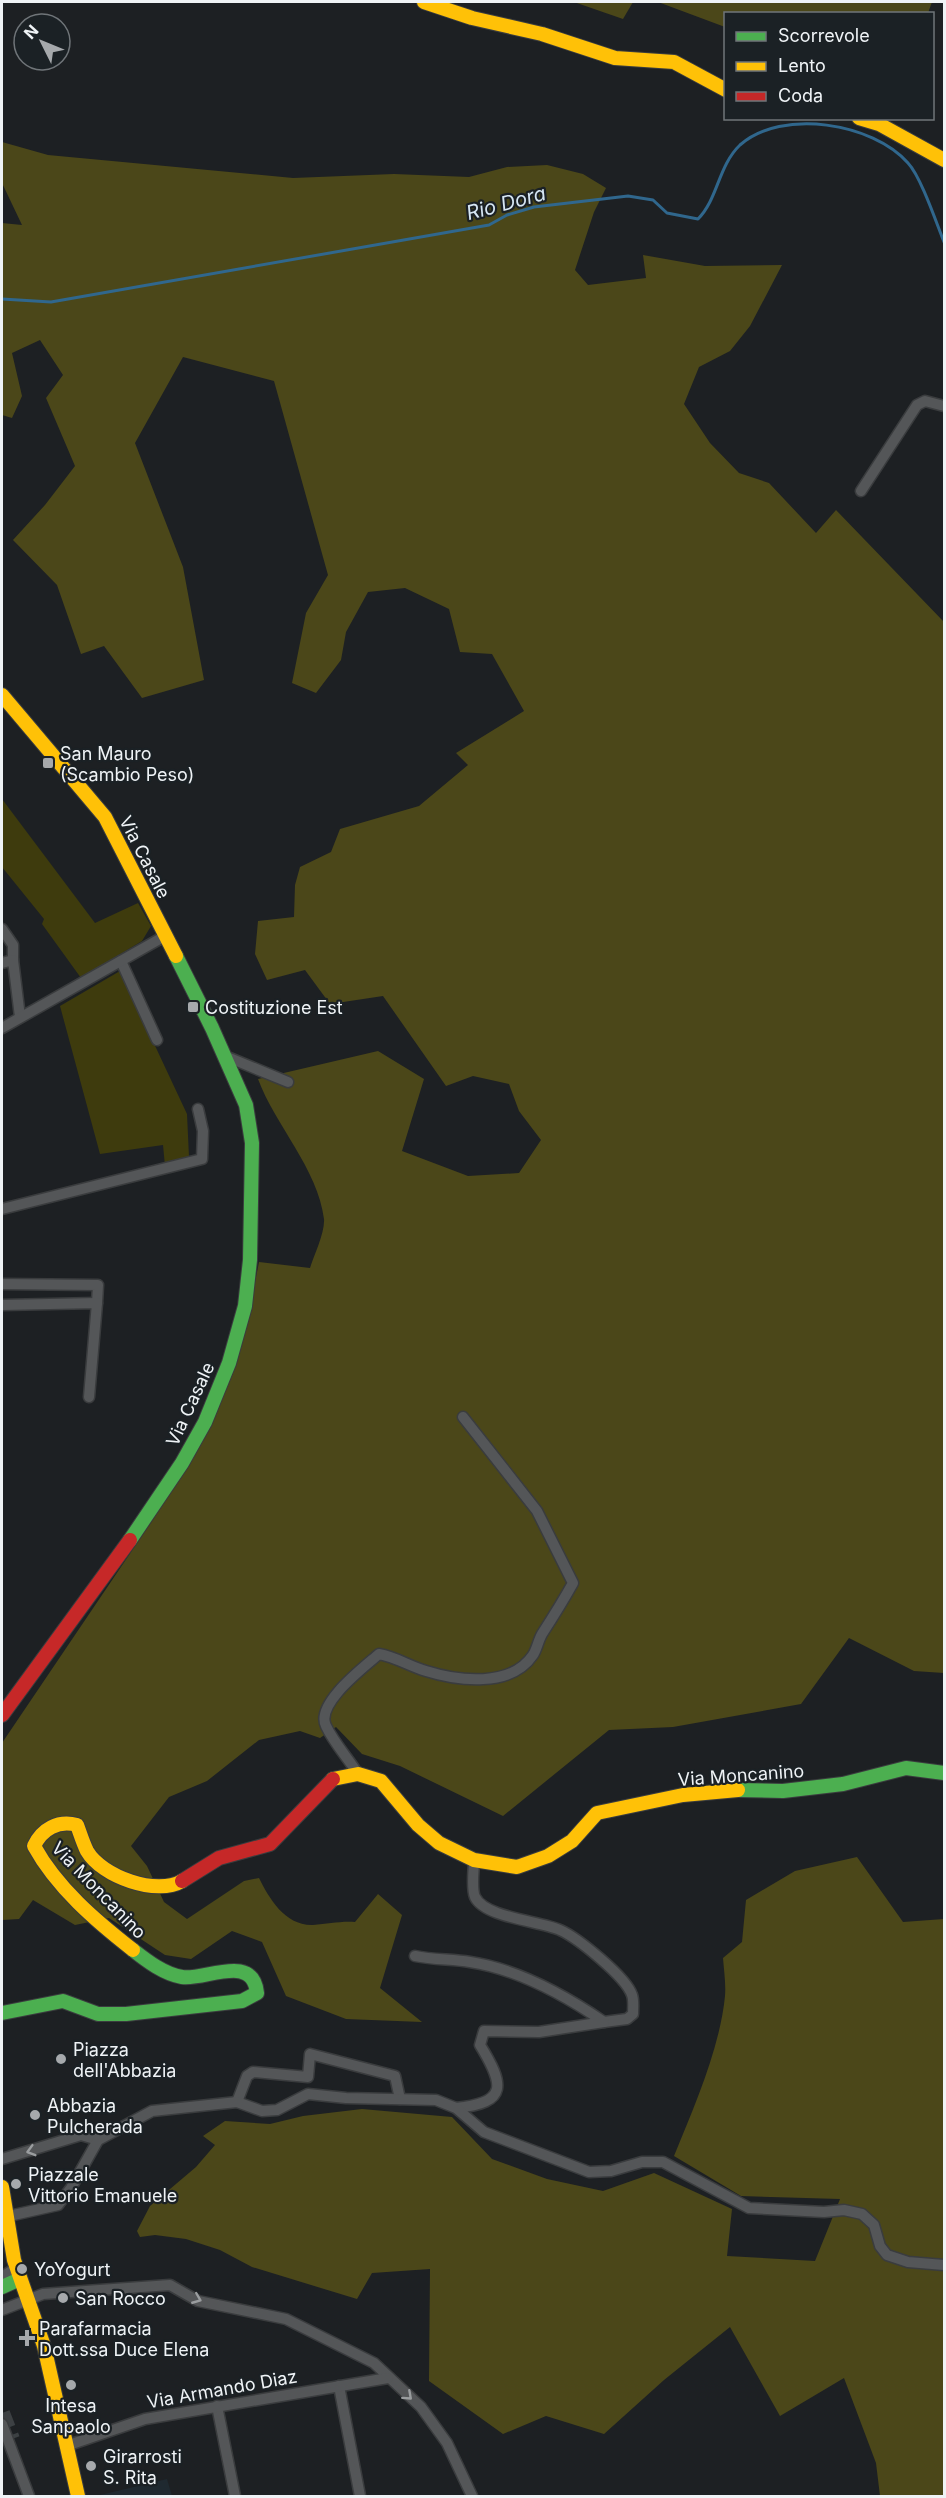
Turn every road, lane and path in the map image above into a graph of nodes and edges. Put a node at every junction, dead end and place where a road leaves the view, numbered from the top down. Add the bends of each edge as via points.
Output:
1 (424, 2) edge
2 (724, 89) edge
3 (866, 120) edge
4 (945, 160) edge
5 (945, 406) edge
6 (861, 491) dead end
7 (2, 695) edge
8 (4, 928) edge
9 (165, 936) junction
10 (14, 960) junction
11 (121, 961) junction
12 (2, 963) edge
13 (20, 1017) junction
14 (2, 1028) edge
15 (157, 1040) dead end
16 (225, 1056) junction
17 (288, 1082) dead end
18 (198, 1109) dead end
19 (2, 1209) edge
20 (2, 1284) edge
21 (44, 1284) junction
22 (97, 1303) junction
23 (44, 1304) junction
24 (2, 1305) edge
25 (89, 1397) dead end
26 (463, 1417) dead end
27 (2, 1715) edge
28 (945, 1773) edge
29 (358, 1774) junction
30 (474, 1860) junction
31 (415, 1956) dead end
32 (2, 2013) edge
33 (604, 2022) junction
34 (400, 2099) junction
35 (237, 2102) junction
36 (456, 2108) junction
37 (98, 2139) junction
38 (2, 2159) edge
39 (2, 2187) edge
40 (6, 2221) edge
41 (945, 2265) edge
42 (18, 2274) junction
43 (2, 2277) edge
44 (2, 2287) edge
45 (27, 2300) junction
46 (2, 2310) edge
47 (388, 2378) junction
48 (339, 2386) junction
49 (217, 2406) junction
50 (2, 2424) edge
51 (66, 2446) junction
52 (29, 2496) edge
53 (78, 2496) edge
54 (235, 2496) edge
55 (360, 2496) edge
56 (472, 2496) edge

1 - 2 street via 615,58 674,62
3 - 4 street
5 - 6 street via 925,401 917,405
7 - 9 street, Via Casale via 105,817
8 - 10 street via 13,945
9 - 11 street
9 - 16 street, Via Casale
10 - 12 street
10 - 13 street
11 - 13 street
11 - 15 street
13 - 14 street
16 - 17 street
16 - 27 street, Via Casale via 246,1105 252,1154 245,1306 229,1363 205,1422 182,1463
18 - 19 street via 203,1131 202,1159
20 - 21 street
21 - 22 street via 98,1285
21 - 23 street
22 - 23 street
22 - 25 street
23 - 24 street
26 - 29 street via 537,1511 573,1583 533,1655 521,1668 503,1675 470,1680 426,1671 379,1654 328,1704 323,1715 325,1725
28 - 30 street, Via Moncanino via 906,1768 843,1784 683,1795 597,1813 564,1846 517,1867
29 - 30 street, Via Moncanino via 381,1781 418,1825 439,1843
29 - 32 street, Via Moncanino via 333,1779 270,1844 219,1858 175,1886 148,1887 113,1874 88,1854 80,1829 72,1823 42,1832 34,1846 41,1860 135,1953 154,1967 179,1977 225,1969 241,1972 254,1982 257,1993 242,2001 126,2014 98,2014 63,2001
30 - 33 street via 475,1896 481,1905 559,1929 618,1976 632,1995 633,2014 627,2019
31 - 33 street via 495,1968 576,2002
33 - 36 street via 547,2032 484,2031 480,2045 496,2073 498,2086 489,2101
34 - 35 street via 308,2094 277,2110 262,2111
34 - 35 street via 395,2076 310,2054 308,2077 253,2072 247,2076
34 - 36 street via 436,2100
35 - 37 street via 152,2111
36 - 41 street via 484,2132 566,2165 599,2173 654,2160 749,2208 844,2210 862,2214 874,2225 887,2255 908,2262
37 -> 38 street via 81,2135
37 - 40 street via 72,2188 58,2205
39 - 40 street
40 - 42 street
42 - 43 street
42 - 44 street
42 - 45 street
45 - 46 street
45 -> 47 street via 80,2289 170,2284 198,2301 286,2319 374,2363
45 - 51 street via 42,2338
47 - 48 street, Via Armando Diaz
47 -> 56 street via 436,2426
48 - 49 street, Via Armando Diaz
48 - 55 street
49 - 51 street, Via Armando Diaz via 145,2419
49 - 54 street
50 - 52 street
51 - 53 street

